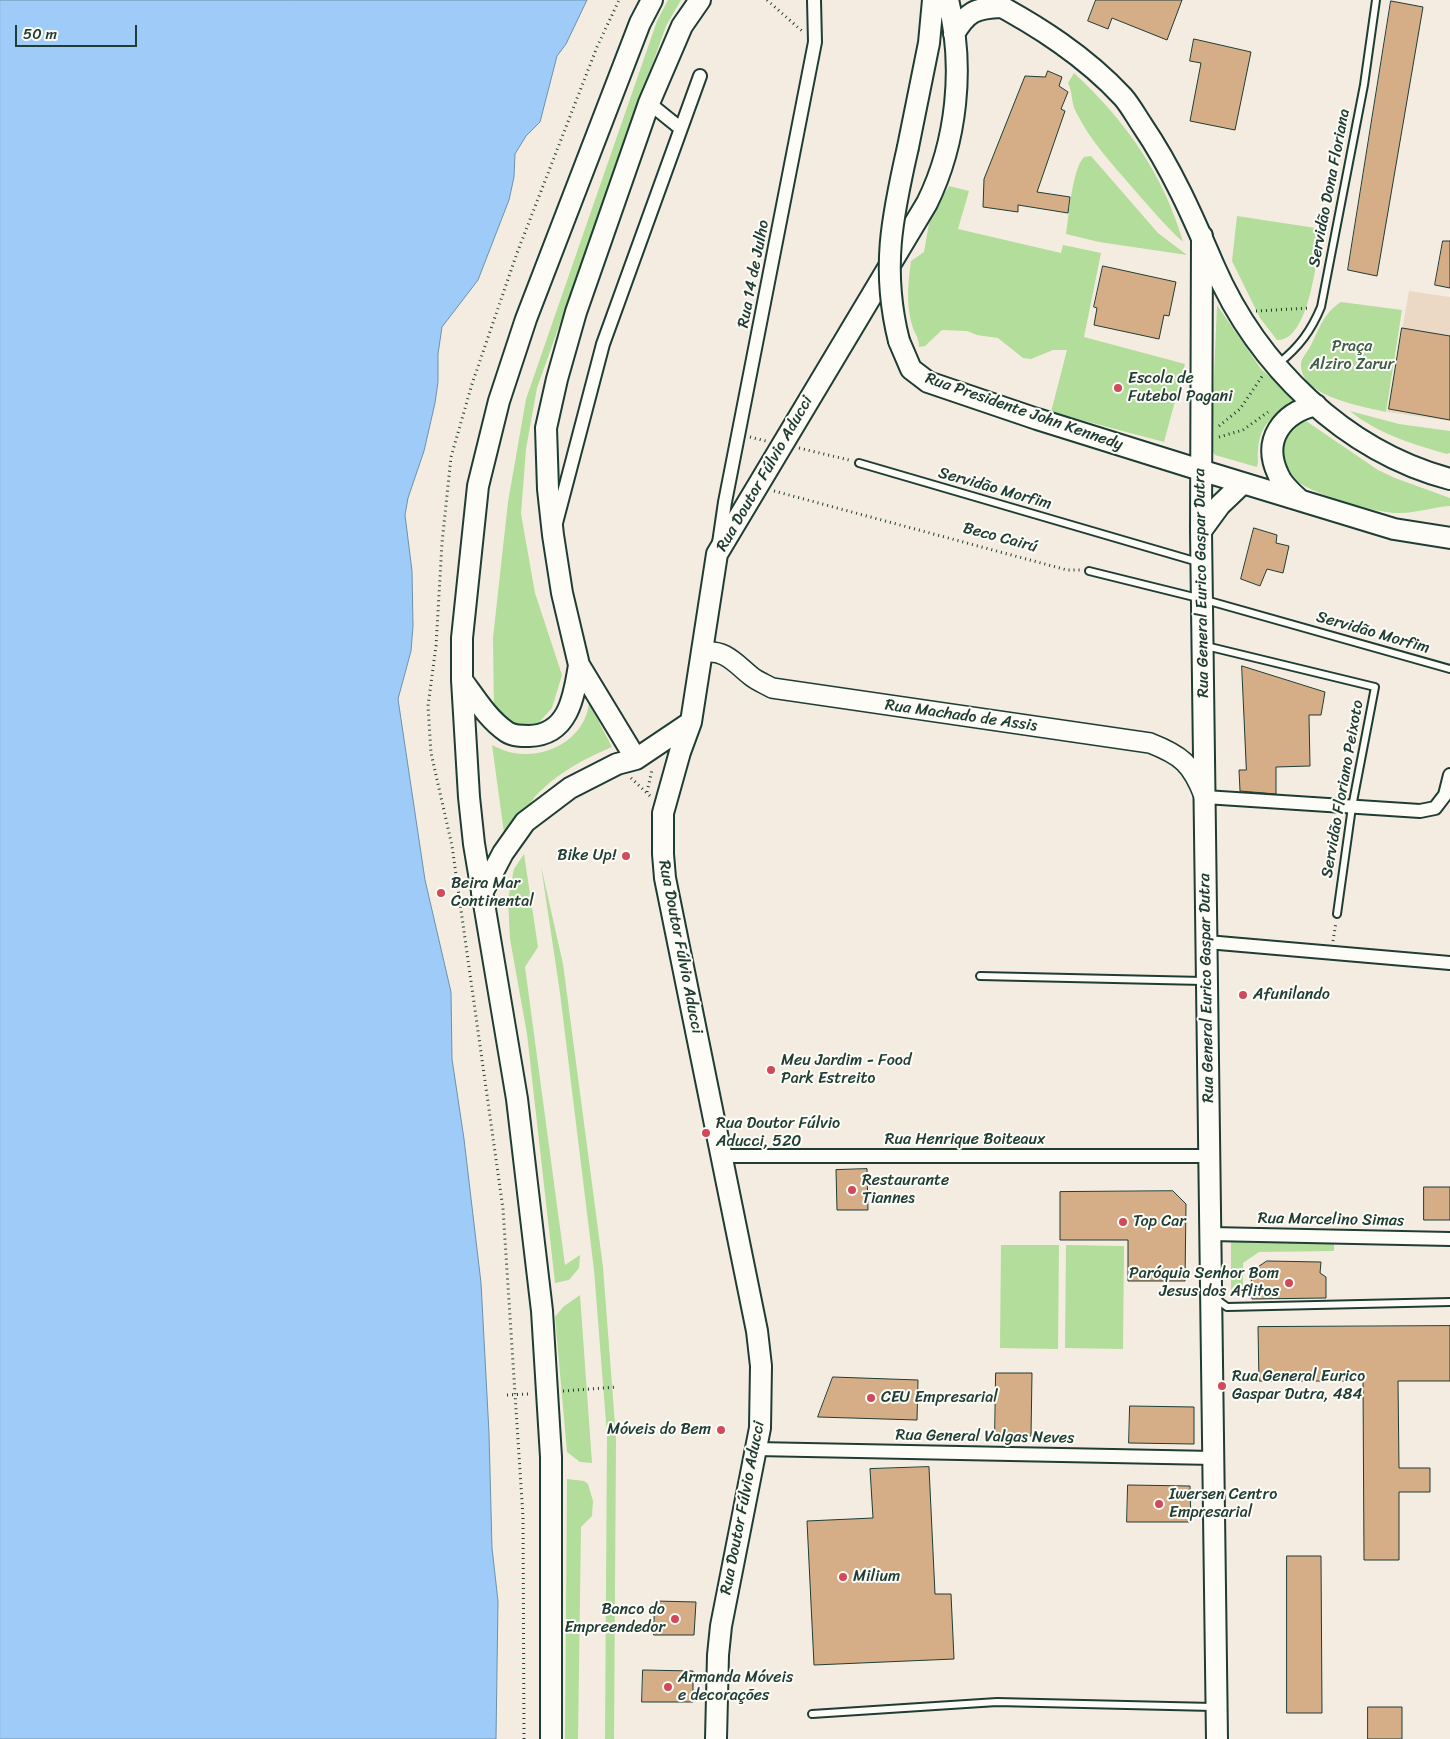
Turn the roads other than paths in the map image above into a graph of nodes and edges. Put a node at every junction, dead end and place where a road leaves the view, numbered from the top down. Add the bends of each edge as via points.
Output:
1 (652, 0) edge
2 (700, 0) edge
3 (814, 0) edge
4 (1376, 0) edge
5 (948, 2) edge
6 (995, 3) edge
7 (954, 34) junction
8 (700, 76) dead end
9 (649, 103) junction
10 (680, 128) junction
11 (1202, 236) junction
12 (1210, 256) junction
13 (1276, 365) junction
14 (1316, 405) junction
15 (859, 463) road end
16 (1205, 472) junction
17 (1450, 479) edge
18 (1243, 483) junction
19 (1301, 501) junction
20 (1201, 532) junction
21 (553, 535) junction
22 (1450, 538) edge
23 (717, 554) junction
24 (1201, 563) junction
25 (1089, 571) road end
26 (1202, 599) junction
27 (1203, 645) junction
28 (702, 653) junction
29 (579, 666) junction
30 (1450, 669) edge
31 (462, 680) junction
32 (691, 722) junction
33 (633, 768) junction
34 (1450, 776) edge
35 (1205, 797) junction
36 (1352, 807) junction
37 (482, 893) junction
38 (1337, 914) road end
39 (1206, 942) junction
40 (1450, 963) edge
41 (980, 976) dead end
42 (1207, 981) junction
43 (721, 1156) junction
44 (1210, 1156) junction
45 (1210, 1234) junction
46 (1450, 1240) edge
47 (1211, 1297) junction
48 (1450, 1302) edge
49 (756, 1449) junction
50 (1214, 1458) junction
51 (1217, 1707) junction
52 (812, 1714) dead end
53 (551, 1739) edge
54 (716, 1739) edge
55 (1217, 1739) edge

1 - 31 main road via 640,23 526,319 499,400 478,486 462,638
2 - 9 main road via 682,26
3 - 23 street, Rua 14 de Julho via 815,42 724,502
4 - 13 lane, Servidão Dona Floriana via 1364,85 1321,307 1310,332
5 - 7 main road, Rua Doutor Fúlvio Aducci
5 - 16 main road, Rua Presidente John Kennedy, bridge via 930,43 896,201 888,262 889,292 899,341 912,369 928,382
6 - 7 main road via 972,12 962,20
6 - 11 main road via 1069,48 1124,97 1165,158
7 - 23 main road, Rua Doutor Fúlvio Aducci via 956,74 952,131 936,185
8 - 10 street
9 - 10 street
9 - 21 main road via 576,312 546,428
10 - 21 street via 603,344
11 - 12 main road
11 - 16 main road, Rua General Eurico Gaspar Dutra
12 - 13 main road via 1249,331
12 - 16 main road, Rua General Eurico Gaspar Dutra via 1210,433
13 - 14 main road
14 - 17 main road via 1358,438 1390,457
14 - 19 main road via 1300,409 1287,418 1273,445 1273,461 1278,476
15 - 24 lane, Servidão Morfim
16 - 18 main road, Rua Presidente John Kennedy
16 - 20 main road, Rua General Eurico Gaspar Dutra
18 - 19 main road, Rua Presidente John Kennedy
18 - 20 main road via 1220,505
19 - 22 main road, Rua Presidente John Kennedy via 1394,529
20 - 24 main road, Rua General Eurico Gaspar Dutra
21 - 29 main road
23 - 28 main road, Rua Doutor Fúlvio Aducci
24 - 26 main road, Rua General Eurico Gaspar Dutra
25 - 26 lane
26 - 27 main road, Rua General Eurico Gaspar Dutra
26 - 30 lane, Servidão Morfim
27 - 35 main road, Rua General Eurico Gaspar Dutra
27 - 36 lane, Servidão Floriano Peixoto via 1375,688
28 - 32 main road, Rua Doutor Fúlvio Aducci
28 - 35 street, Rua Machado de Assis via 718,651 724,654 753,678 772,688 1150,743 1170,751 1190,766
29 - 31 main road via 572,705 558,725 540,736 509,734 490,718
29 - 33 main road
31 - 37 main road via 469,797
32 - 33 main road
32 - 43 main road, Rua Doutor Fúlvio Aducci via 663,813 663,854 665,878
33 - 37 main road via 616,764 570,788 525,822 503,853
34 - 36 street via 1445,795 1435,808 1420,811
35 - 36 street
35 - 39 main road, Rua General Eurico Gaspar Dutra
36 - 38 lane, Servidão Floriano Peixoto
37 - 53 main road via 517,1099 542,1311 551,1457
39 - 40 street
39 - 42 main road, Rua General Eurico Gaspar Dutra
41 - 42 lane
42 - 44 main road, Rua General Eurico Gaspar Dutra
43 - 44 street, Rua Henrique Boiteaux
43 - 49 main road, Rua Doutor Fúlvio Aducci via 757,1331 762,1402
44 - 45 main road, Rua General Eurico Gaspar Dutra
45 - 46 street, Rua Marcelino Simas
45 - 47 main road, Rua General Eurico Gaspar Dutra
47 - 48 lane via 1227,1306
47 - 50 main road, Rua General Eurico Gaspar Dutra
49 - 50 street, Rua General Valgas Neves
49 - 54 main road, Rua Doutor Fúlvio Aducci via 721,1626
50 - 51 main road, Rua General Eurico Gaspar Dutra
51 - 52 lane via 997,1702
51 - 55 main road, Rua General Eurico Gaspar Dutra

